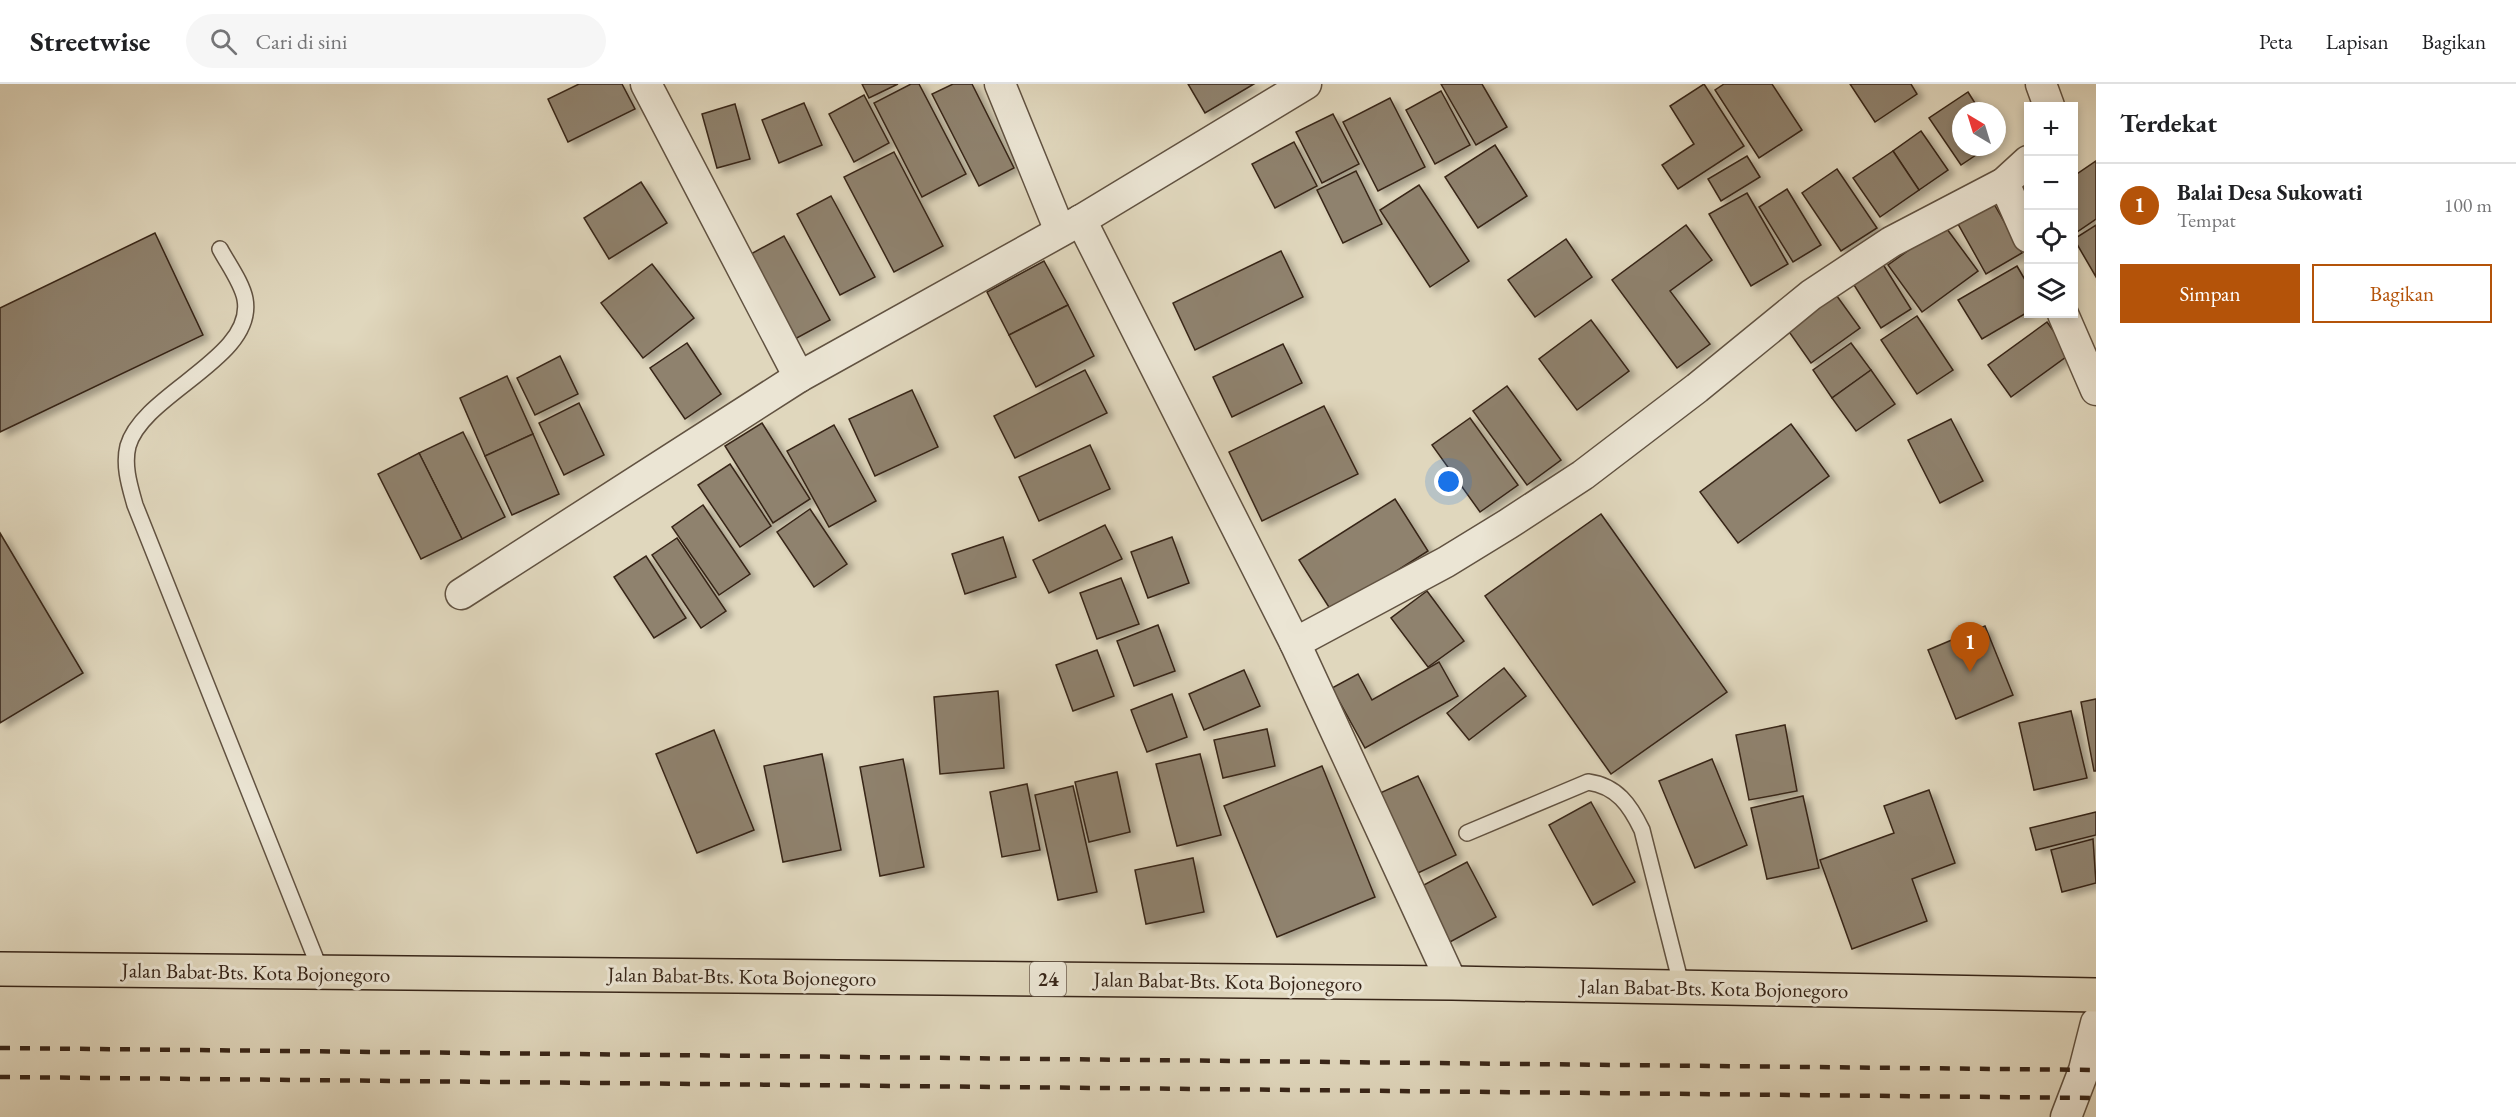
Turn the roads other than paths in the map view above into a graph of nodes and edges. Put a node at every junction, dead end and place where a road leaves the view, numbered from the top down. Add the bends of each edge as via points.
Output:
1 (646, 84) edge
2 (1000, 84) edge
3 (2041, 84) edge
4 (1299, 86) edge
5 (2048, 102) edge
6 (2024, 165) edge
7 (2004, 183) junction
8 (1070, 225) junction
9 (2024, 228) edge
10 (220, 249) dead end
11 (2064, 318) edge
12 (799, 377) junction
13 (2096, 390) edge
14 (461, 594) dead end
15 (1295, 644) junction
16 (1467, 833) dead end
17 (0, 969) edge
18 (321, 972) junction
19 (1452, 983) junction
20 (1682, 988) junction
21 (2096, 995) edge
22 (2096, 1023) edge
23 (2066, 1117) edge

1 - 12 street
2 - 8 street
3 - 5 street
4 - 8 street
6 - 7 street
7 - 9 street
7 - 15 street via 1891,242 1810,295 1697,388 1582,475 1508,524
8 - 12 street
8 - 15 street
10 - 18 lane via 245,299 244,319 234,338 138,425 128,447 127,476 135,506
11 - 13 street
12 - 14 street
15 - 19 street
16 - 20 lane via 1588,782 1604,784 1618,794 1642,830
17 - 18 highway, Jalan Babat-Bts. Kota Bojonegoro / 24
18 - 19 highway, Jalan Babat-Bts. Kota Bojonegoro / 24
19 - 20 highway, Jalan Babat-Bts. Kota Bojonegoro / 24
20 - 21 highway, Jalan Babat-Bts. Kota Bojonegoro / 24
22 - 23 street

